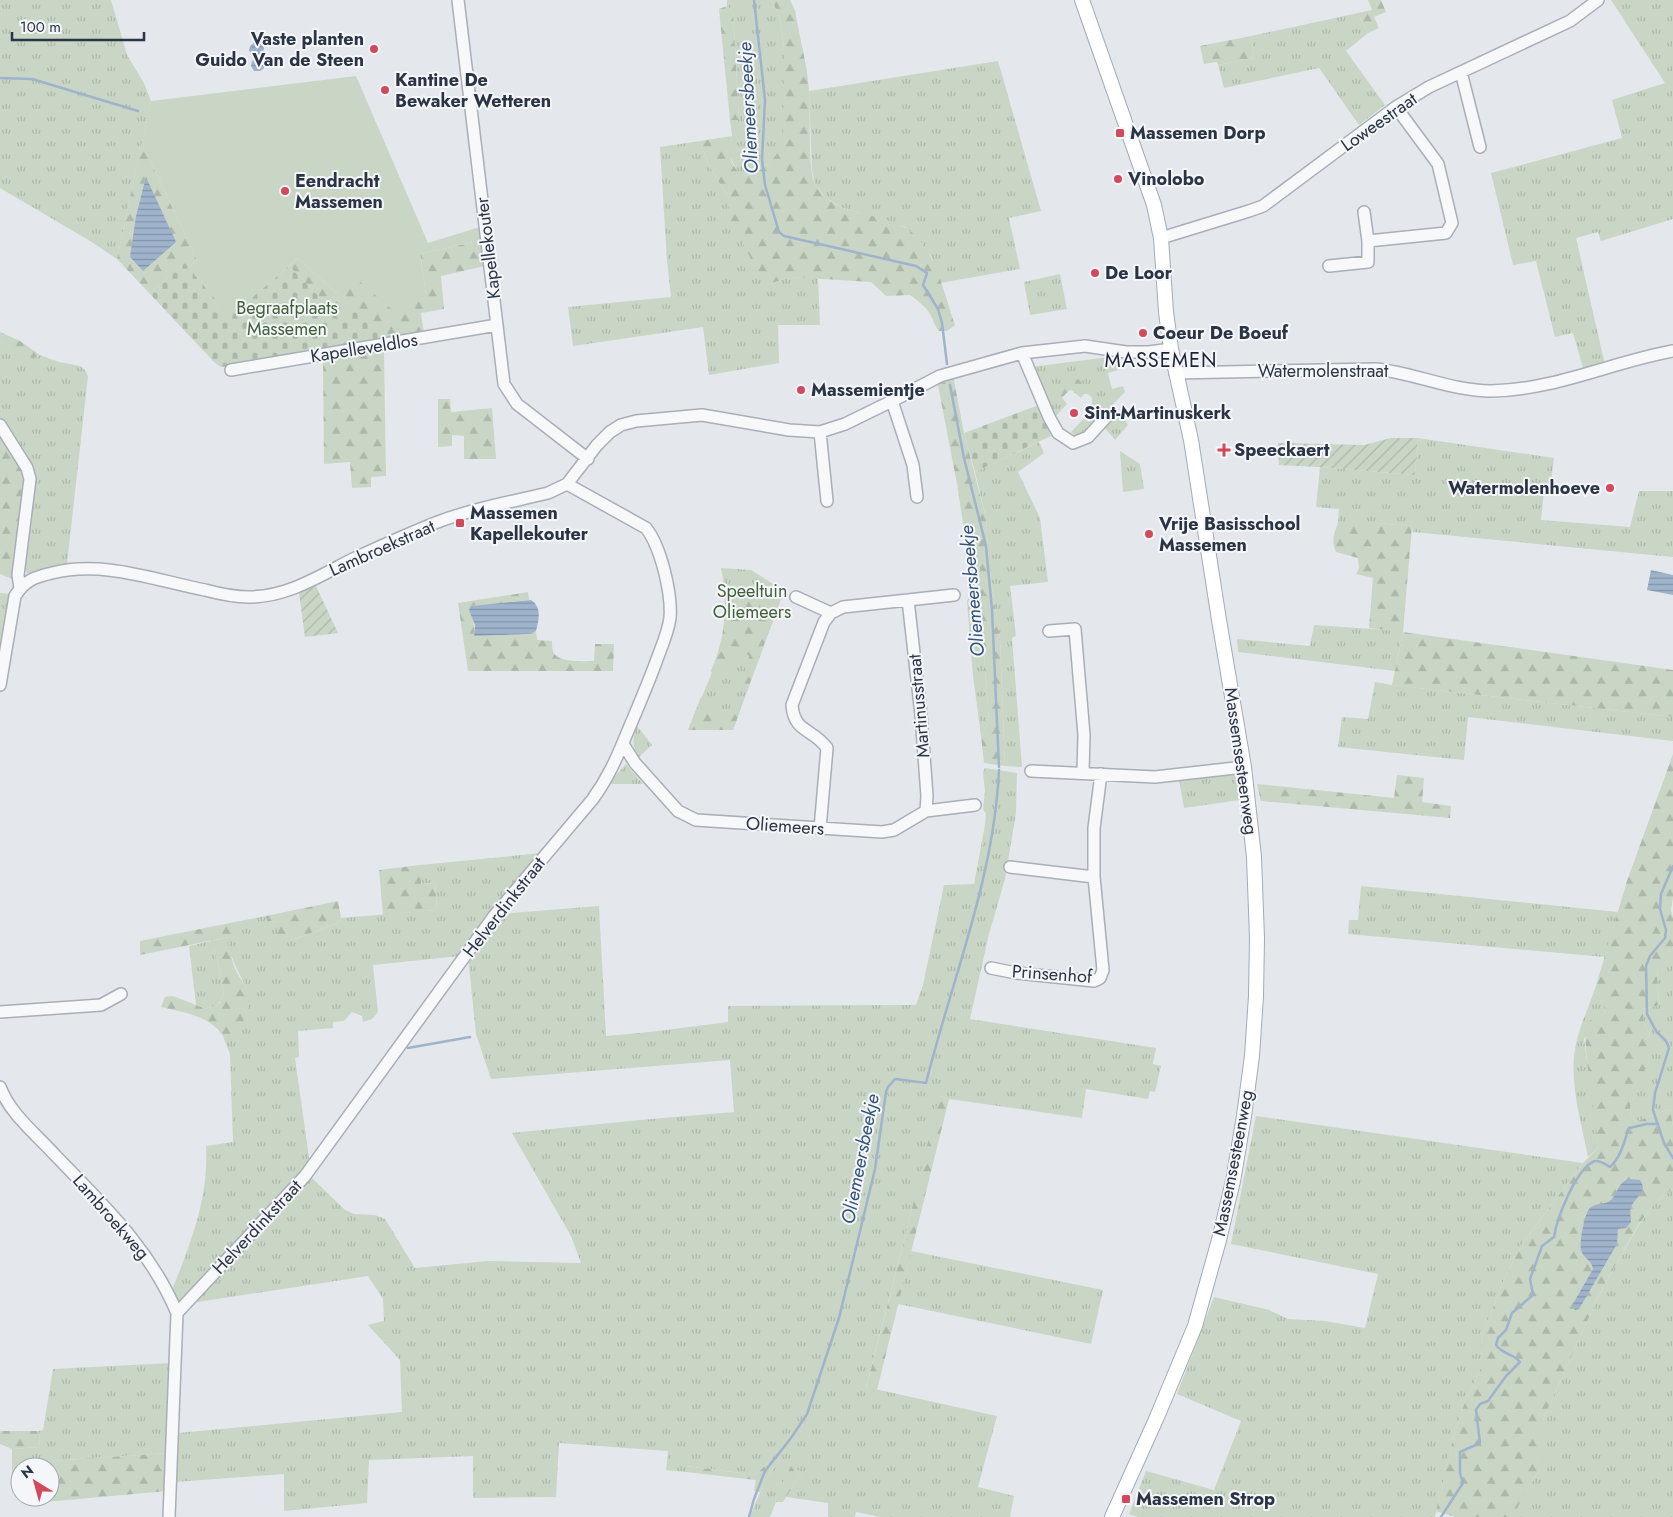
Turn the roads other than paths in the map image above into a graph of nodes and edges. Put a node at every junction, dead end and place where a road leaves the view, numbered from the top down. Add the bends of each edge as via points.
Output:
1 (458, 0) edge
2 (1082, 0) edge
3 (1598, 0) edge
4 (1460, 72) junction
5 (1396, 107) junction
6 (1480, 147) dead end
7 (1364, 212) dead end
8 (1161, 238) junction
9 (1368, 241) junction
10 (1329, 266) dead end
11 (497, 325) junction
12 (1171, 349) junction
13 (1673, 351) edge
14 (1022, 353) junction
15 (231, 370) dead end
16 (1175, 373) junction
17 (892, 401) junction
18 (1108, 415) dead end
19 (0, 425) edge
20 (820, 432) junction
21 (588, 459) junction
22 (567, 484) junction
23 (917, 497) dead end
24 (827, 501) dead end
25 (20, 588) junction
26 (954, 596) dead end
27 (796, 598) dead end
28 (908, 600) junction
29 (831, 613) junction
30 (1049, 631) dead end
31 (0, 685) edge
32 (623, 744) junction
33 (1244, 767) junction
34 (1031, 771) dead end
35 (1083, 772) junction
36 (1101, 774) junction
37 (975, 806) dead end
38 (926, 811) junction
39 (820, 828) junction
40 (1010, 867) dead end
41 (1094, 877) junction
42 (991, 968) dead end
43 (121, 994) dead end
44 (0, 1012) edge
45 (0, 1088) edge
46 (177, 1313) junction
47 (169, 1517) edge
48 (1112, 1517) edge

1 - 11 street, Kapellekouter
2 - 8 main road, Massemsesteenweg via 1154,205
3 - 4 street, Loweestraat via 1570,21
4 - 5 street, Loweestraat
4 - 6 street
5 - 8 street, Loweestraat via 1263,206
5 - 9 street via 1438,164 1452,223 1446,233
7 - 9 street
8 - 12 main road, Massemsesteenweg
9 - 10 street via 1368,262
11 - 15 street, Kapelleveldlos
11 - 21 street, Kapellekouter via 504,384 517,404
12 - 14 street, Lambroekstraat via 1126,352 1085,346
12 - 16 main road, Massemsesteenweg
13 - 16 street, Watermolenstraat via 1521,390 1480,391 1394,370 1376,369
14 - 17 street, Lambroekstraat via 940,376
14 - 18 street via 1058,433 1073,443 1088,438
16 - 33 main road, Massemsesteenweg via 1192,440 1218,620
17 - 20 street, Lambroekstraat via 845,424
17 - 23 street via 913,465
19 - 25 street via 30,479 18,575
20 - 21 street, Lambroekstraat via 788,430 702,415 636,421 610,432
20 - 24 street
21 - 22 street, Lambroekstraat
22 - 25 street, Lambroekstraat via 548,493 436,523 371,550 290,590 264,597 237,597 98,568 64,570 33,578
22 - 32 street, Helverdinkstraat via 646,528 652,535 671,602 666,636
25 - 31 street via 15,596
26 - 28 street
27 - 29 street
28 - 29 street via 843,607
28 - 38 street, Martinusstraat via 921,715
29 - 39 street via 824,622 792,705 798,725 820,738 827,748
30 - 35 street via 1075,628 1084,735
32 - 39 street, Oliemeers via 635,763 678,811 696,820
32 - 46 street, Helverdinkstraat via 606,781 494,916 305,1176
33 - 36 street via 1155,778
33 - 48 main road, Massemsesteenweg via 1254,857 1256,996 1252,1056 1233,1181 1195,1326
34 - 35 street
35 - 36 street
36 - 41 street, Prinsenhof via 1094,828
37 - 38 street, Oliemeers
38 - 39 street, Oliemeers via 894,830 882,832
40 - 41 street
41 - 42 street, Prinsenhof via 1103,970 1100,978 1094,981
43 - 44 street via 101,1005
45 - 46 street, Lambroekweg via 17,1114 134,1239 166,1288
46 - 47 street, Lambroekweg

